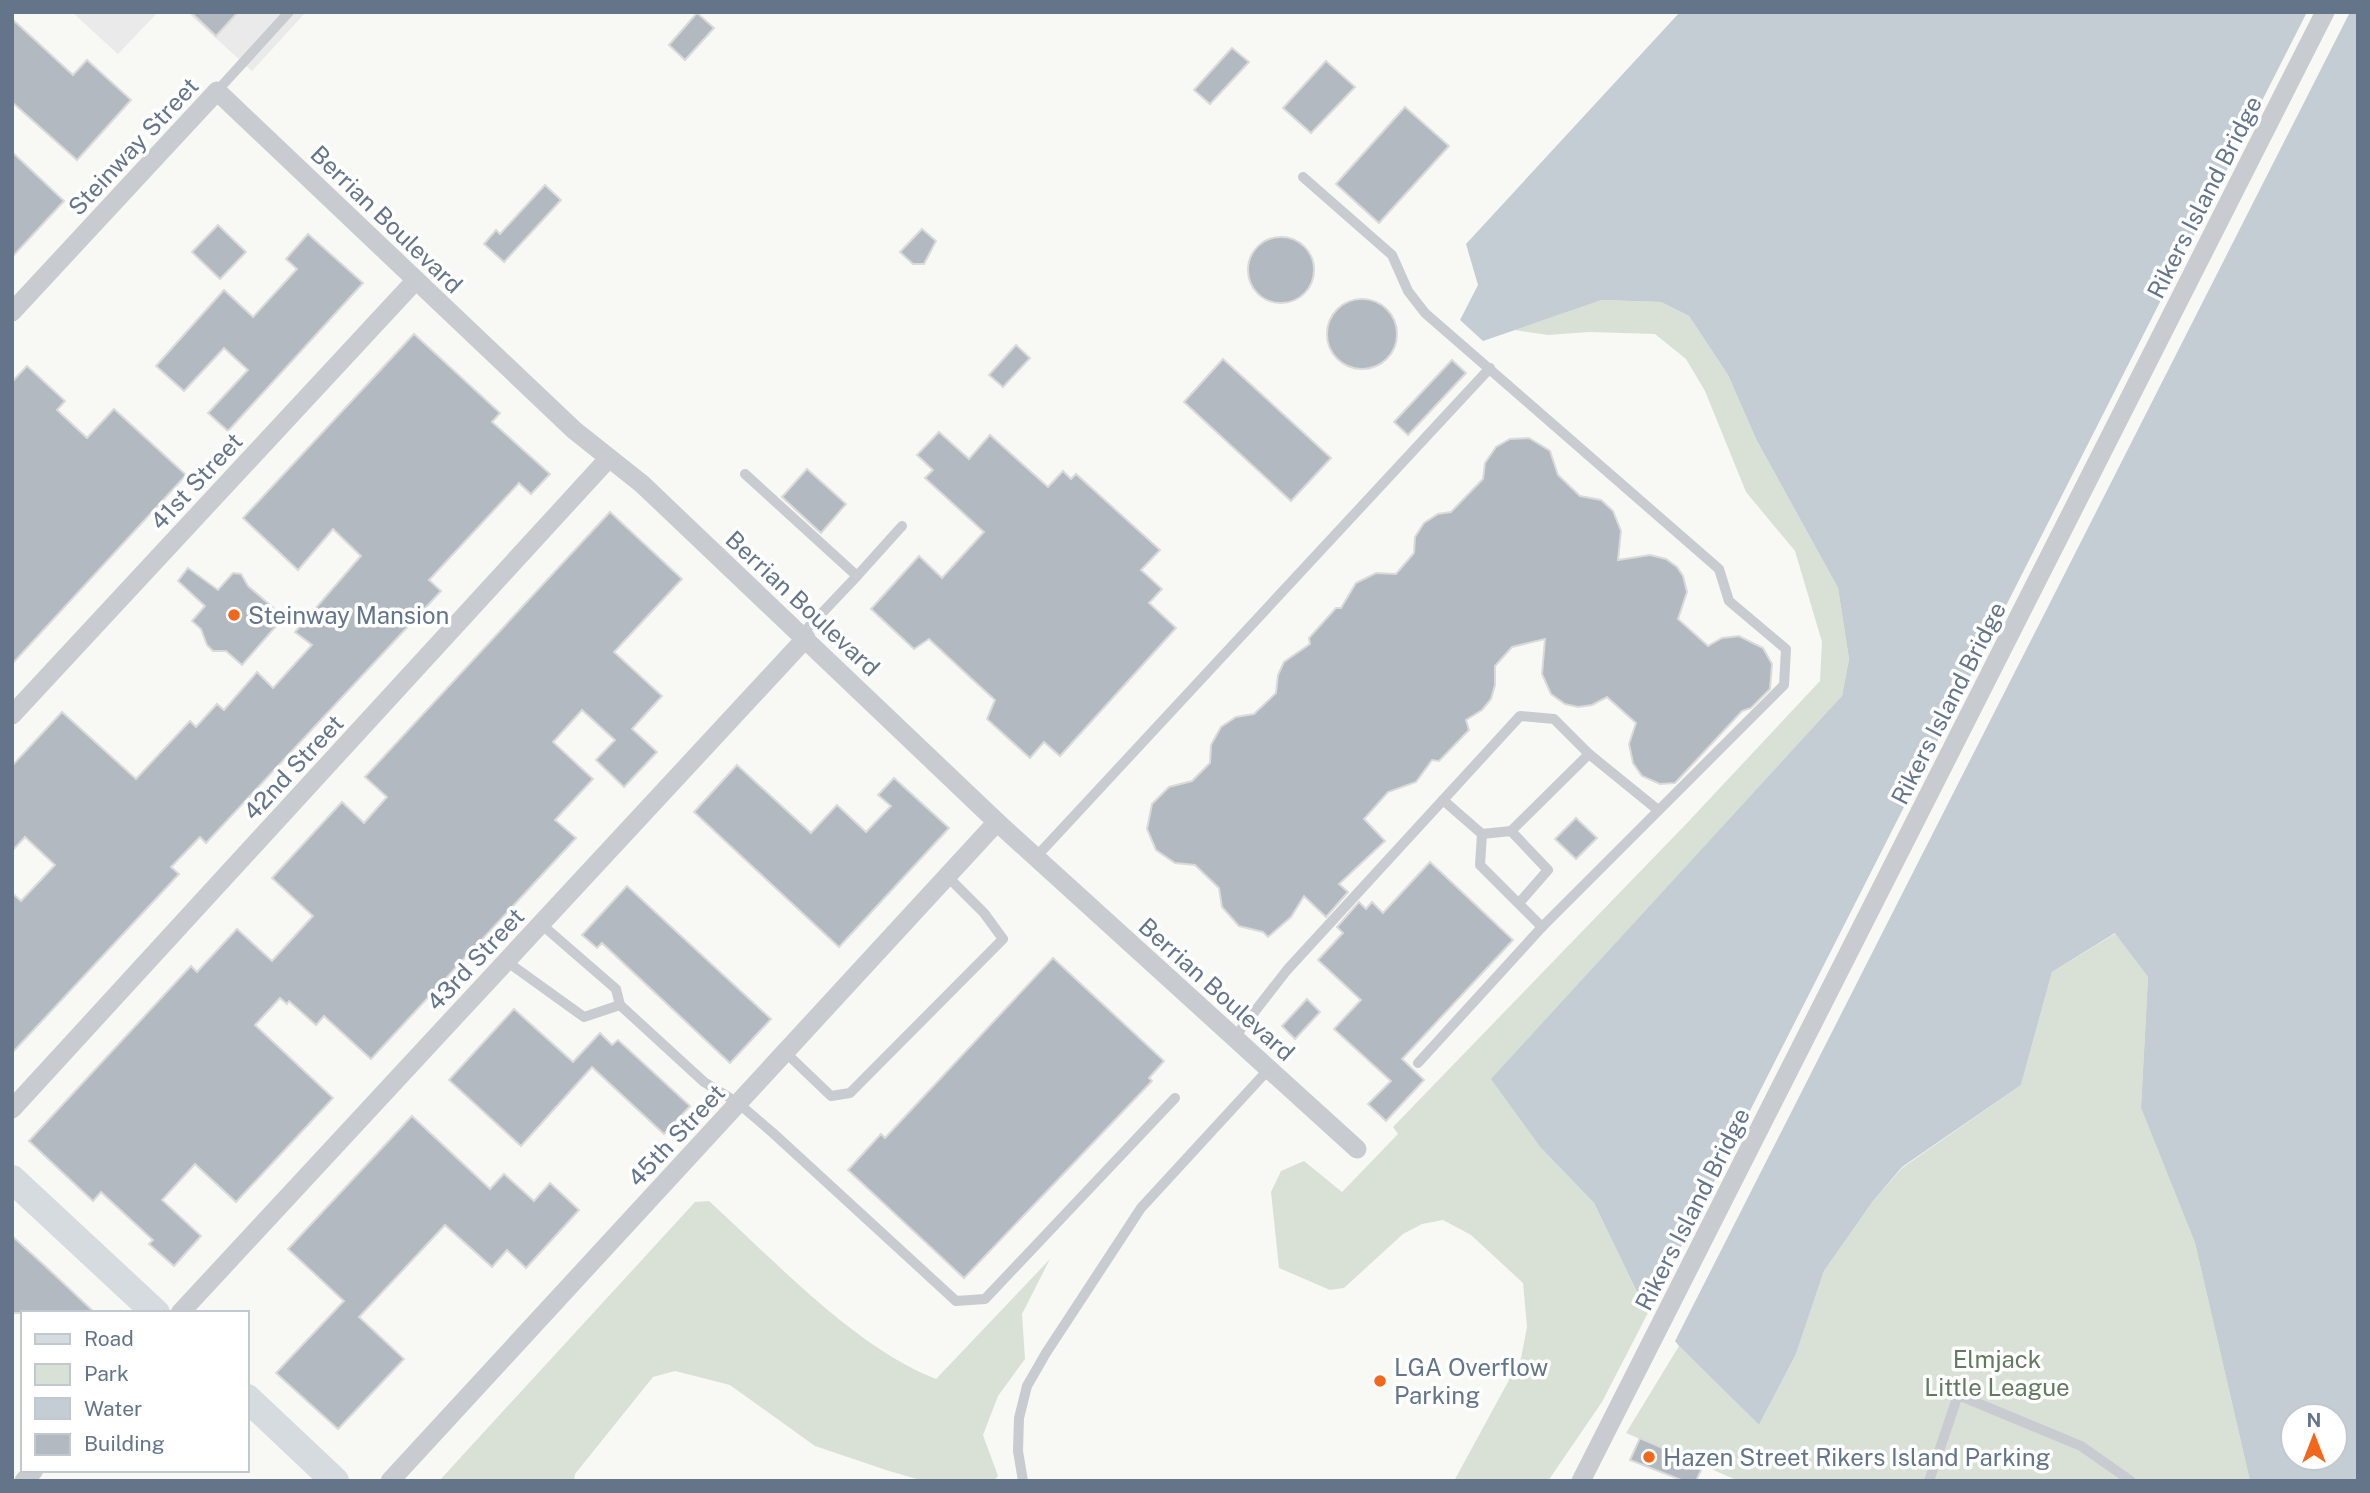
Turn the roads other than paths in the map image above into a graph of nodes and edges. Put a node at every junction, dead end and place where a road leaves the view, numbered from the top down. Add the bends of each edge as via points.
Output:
1 (289, 12) edge
2 (2325, 12) edge
3 (217, 91) junction
4 (1303, 177) dead end
5 (416, 280) junction
6 (12, 312) edge
7 (1490, 368) junction
8 (610, 457) junction
9 (745, 474) dead end
10 (902, 526) dead end
11 (857, 576) junction
12 (804, 636) junction
13 (12, 715) edge
14 (1589, 754) junction
15 (1443, 800) junction
16 (1658, 810) junction
17 (997, 821) junction
18 (1511, 831) junction
19 (1482, 834) junction
20 (1036, 858) junction
21 (947, 876) junction
22 (1519, 903) junction
23 (541, 923) junction
24 (1542, 928) junction
25 (506, 961) junction
26 (620, 1005) junction
27 (1234, 1038) junction
28 (785, 1052) junction
29 (1418, 1063) dead end
30 (1269, 1069) junction
31 (1175, 1098) dead end
32 (738, 1103) junction
33 (12, 1109) edge
34 (1357, 1149) dead end
35 (12, 1179) edge
36 (154, 1311) edge
37 (182, 1311) edge
38 (248, 1399) edge
39 (335, 1481) edge
40 (390, 1481) edge
41 (1023, 1481) edge
42 (1581, 1481) edge
43 (1929, 1481) edge
44 (2131, 1481) edge

1 - 3 lane, Steinway Street
2 - 42 street, Rikers Island Bridge
3 - 5 street, Berrian Boulevard
3 - 6 street, Steinway Street
4 - 7 lane via 1392,255 1408,291 1425,313
5 - 8 street, Berrian Boulevard via 574,430
5 - 13 street, 41st Street
7 - 16 lane via 1719,569 1729,601 1786,649 1784,685
7 - 20 lane
8 - 12 street, Berrian Boulevard
8 - 33 street, 42nd Street
9 - 11 lane
10 - 11 lane
11 - 12 lane
12 - 17 street, Berrian Boulevard
12 - 23 street, 43rd Street
14 - 15 lane via 1555,719 1520,716
14 - 16 lane
14 - 18 lane
15 - 19 lane
15 - 27 lane via 1287,970
16 - 24 lane
17 - 20 street, Berrian Boulevard
17 - 21 street, 45th Street
18 - 19 lane
18 - 22 lane via 1548,870
19 - 22 lane via 1480,865
20 - 27 street, Berrian Boulevard
21 - 28 street, 45th Street
21 - 28 lane via 1003,939 850,1093 831,1096
22 - 24 lane
23 - 25 street, 43rd Street
23 - 26 lane via 616,989
24 - 29 lane
25 - 26 lane via 584,1017
25 - 37 street, 43rd Street
26 - 32 lane via 704,1082
27 - 30 street, Berrian Boulevard
28 - 32 street, 45th Street
30 - 34 street, Berrian Boulevard
30 - 41 lane via 1141,1208 1046,1353 1027,1386 1019,1418
31 - 32 lane via 985,1299 956,1301
32 - 40 street, 45th Street
35 - 36 street
38 - 39 street
43 - 44 lane via 1958,1395 2081,1446

